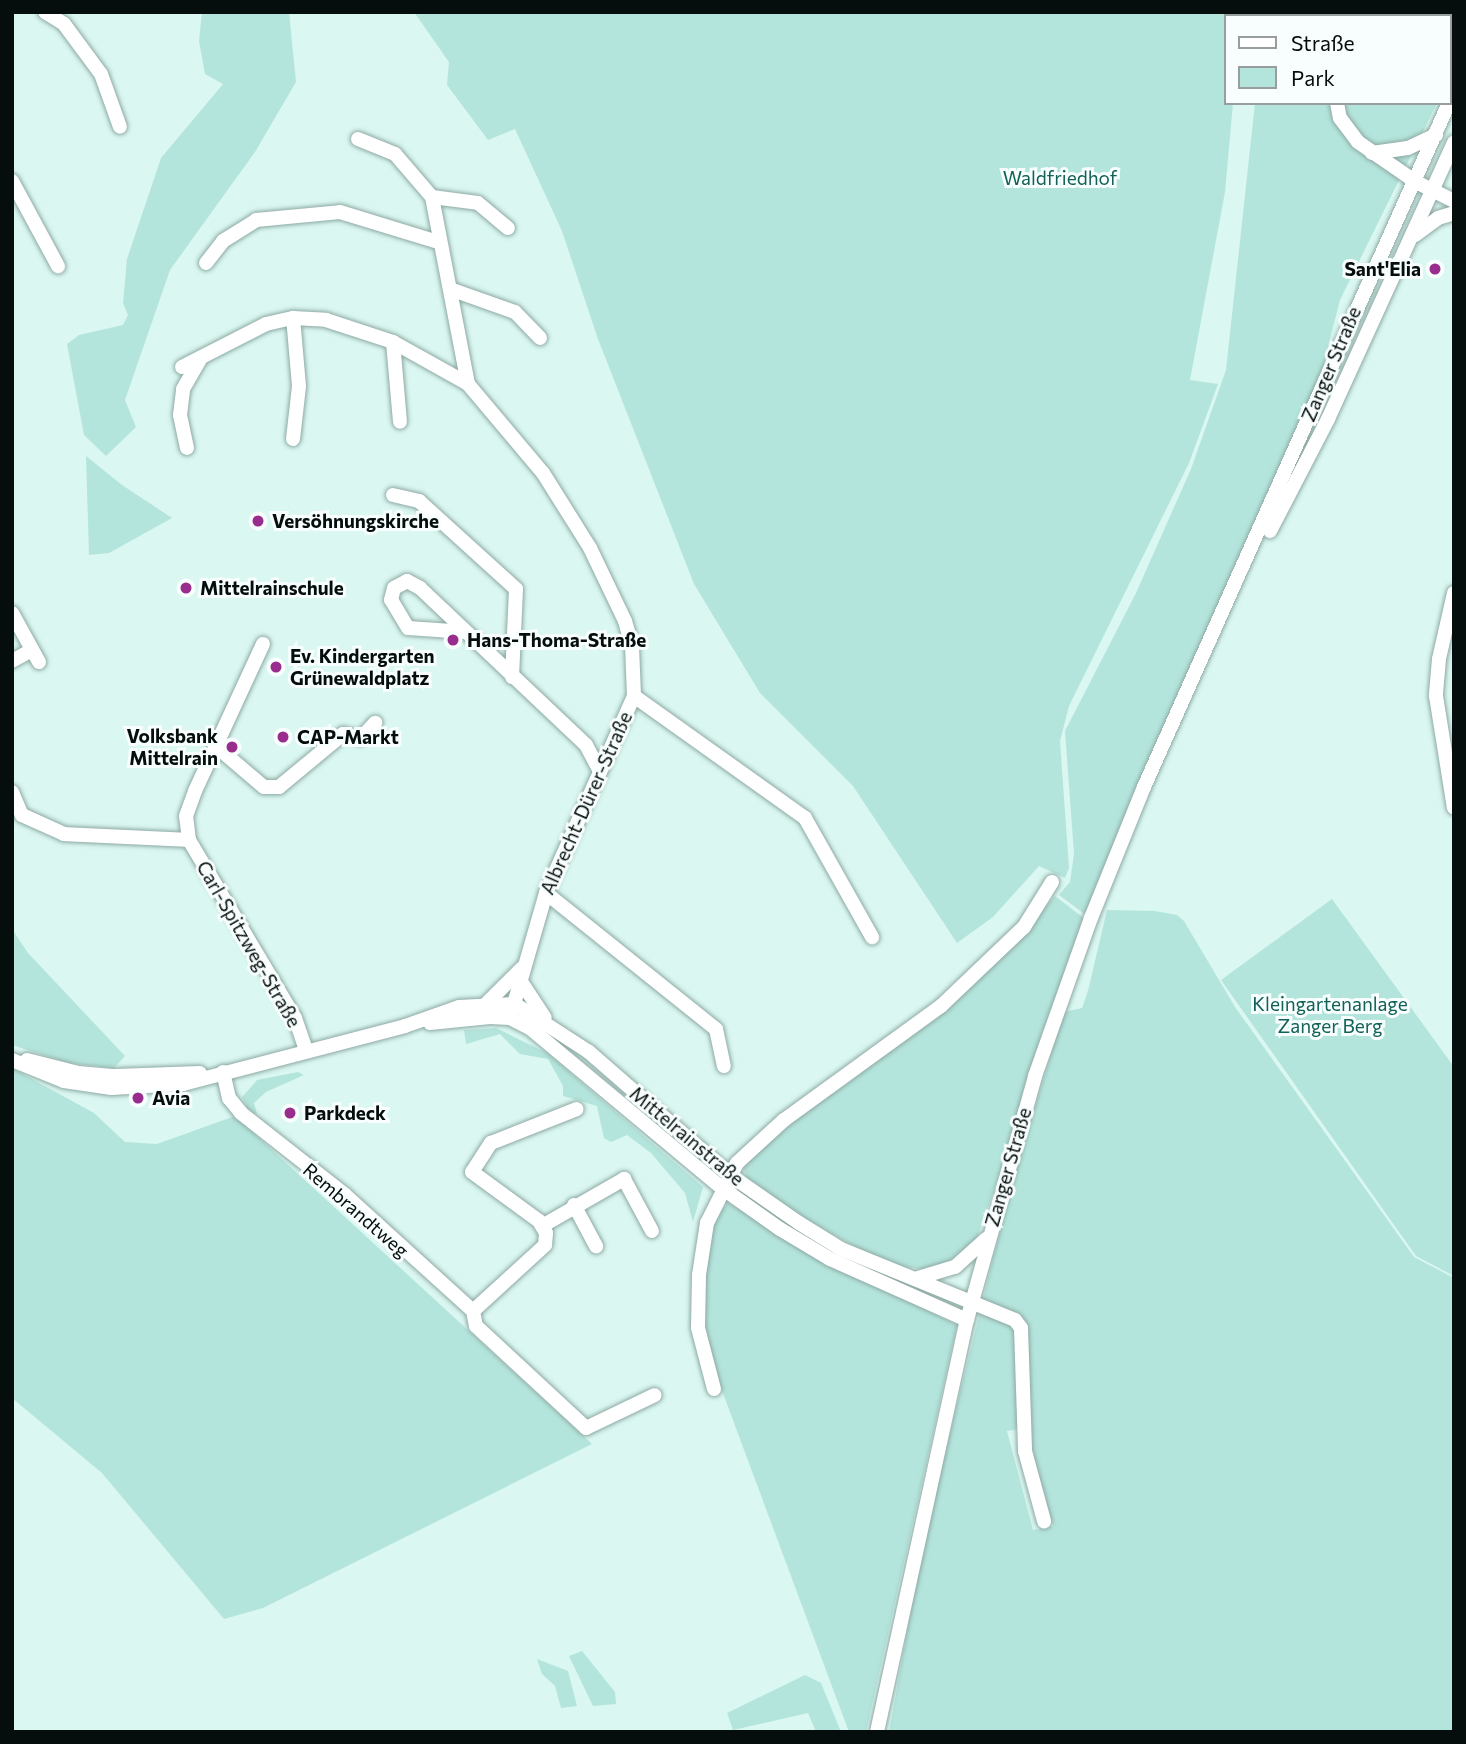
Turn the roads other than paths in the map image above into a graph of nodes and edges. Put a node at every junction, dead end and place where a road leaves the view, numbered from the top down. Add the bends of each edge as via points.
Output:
1 (46, 12) edge
2 (1338, 105) edge
3 (1449, 105) edge
4 (120, 127) dead end
5 (1436, 135) junction
6 (358, 139) dead end
7 (1454, 142) edge
8 (1372, 153) junction
9 (12, 181) edge
10 (1416, 182) junction
11 (1433, 191) junction
12 (432, 197) junction
13 (1454, 201) edge
14 (1454, 213) edge
15 (508, 228) dead end
16 (438, 242) junction
17 (1409, 242) junction
18 (206, 264) dead end
19 (58, 266) dead end
20 (450, 289) junction
21 (293, 318) junction
22 (540, 338) dead end
23 (393, 342) junction
24 (201, 358) junction
25 (182, 367) dead end
26 (468, 384) junction
27 (400, 422) dead end
28 (293, 439) dead end
29 (187, 448) dead end
30 (393, 495) dead end
31 (1453, 600) edge
32 (12, 613) edge
33 (1219, 628) junction
34 (466, 632) junction
35 (263, 644) dead end
36 (12, 661) edge
37 (512, 677) junction
38 (634, 696) junction
39 (375, 723) dead end
40 (218, 748) junction
41 (600, 771) junction
42 (12, 792) edge
43 (1454, 808) edge
44 (189, 840) junction
45 (1052, 882) dead end
46 (546, 893) junction
47 (872, 937) dead end
48 (522, 973) junction
49 (487, 1003) junction
50 (512, 1011) junction
51 (548, 1022) junction
52 (405, 1026) junction
53 (306, 1050) junction
54 (12, 1058) edge
55 (723, 1066) dead end
56 (223, 1072) junction
57 (577, 1109) dead end
58 (730, 1175) junction
59 (722, 1188) junction
60 (574, 1205) junction
61 (542, 1226) junction
62 (652, 1231) dead end
63 (987, 1238) junction
64 (596, 1246) dead end
65 (914, 1279) junction
66 (972, 1300) junction
67 (473, 1311) junction
68 (967, 1320) junction
69 (714, 1389) dead end
70 (655, 1395) dead end
71 (1045, 1521) dead end
72 (877, 1732) edge

1 - 4 street via 64,24 101,74
2 - 8 street via 1348,130
3 - 5 street, Zanger Straße
5 - 8 street via 1408,148
5 - 10 street, Zanger Straße
6 - 12 street via 395,154
7 - 11 street, Zanger Straße
8 - 10 street
9 - 19 street
10 - 11 street
10 - 33 street, Zanger Straße via 1360,298
11 - 13 street
11 - 17 street, Zanger Straße
12 - 15 street via 478,203
12 - 16 street
14 - 17 street via 1423,227
16 - 18 street via 340,212 328,213 256,220 223,241
16 - 20 street
17 - 33 street, Zanger Straße via 1328,419
20 - 22 street via 515,312
20 - 26 street
21 - 23 street, Albrecht-Dürer-Straße via 326,320
21 - 24 street, Albrecht-Dürer-Straße via 266,324
21 - 28 street via 299,386
23 - 26 street, Albrecht-Dürer-Straße
23 - 27 street
24 - 25 street, Albrecht-Dürer-Straße
24 - 29 street via 183,389 180,415
26 - 38 street, Albrecht-Dürer-Straße via 543,473 583,534 625,621 632,646
30 - 37 street via 419,501 516,589
31 - 43 street via 1436,696
32 - 36 street via 36,656
33 - 63 street, Zanger Straße via 1144,787 1091,918 1035,1076
34 - 34 street via 413,582 394,589 391,600 408,628
34 - 37 street
35 - 40 street, Carl-Spitzweg-Straße
37 - 41 street via 586,745
38 - 41 street, Albrecht-Dürer-Straße
38 - 47 street via 805,818
39 - 40 street via 361,738 342,734 279,787 264,788
40 - 44 street, Carl-Spitzweg-Straße via 186,816
41 - 46 street, Albrecht-Dürer-Straße
42 - 44 street, Carl-Spitzweg-Straße via 22,815 64,834
44 - 53 street, Carl-Spitzweg-Straße via 295,1018
45 - 58 street via 1024,927 941,1006 784,1120
46 - 48 street, Albrecht-Dürer-Straße
46 - 55 street via 716,1029
48 - 49 street
48 - 50 street, Albrecht-Dürer-Straße
48 - 51 street
49 - 50 street, Mittelrainstraße
49 - 52 street, Mittelrainstraße via 459,1007
50 - 51 street, Mittelrainstraße
50 - 52 street, Mittelrainstraße
50 - 59 street, Mittelrainstraße
51 - 58 street, Mittelrainstraße
52 - 53 street, Mittelrainstraße
53 - 56 street, Mittelrainstraße
54 - 56 street, Mittelrainstraße via 64,1081 111,1088 183,1084
56 - 67 street, Rembrandtweg via 229,1098 241,1113 344,1194
57 - 61 street via 491,1143 472,1172
58 - 59 street
58 - 65 street, Mittelrainstraße via 841,1250
59 - 68 street, Mittelrainstraße via 830,1259
59 - 69 street via 707,1223 698,1297 703,1356
60 - 61 street
60 - 62 street via 624,1179
60 - 64 street
61 - 67 street via 545,1245
63 - 65 street via 955,1267
63 - 66 street, Zanger Straße
65 - 66 street, Mittelrainstraße
66 - 68 street, Zanger Straße
66 - 71 street, Mittelrainstraße via 1009,1315 1021,1328 1025,1451
67 - 70 street, Rembrandtweg via 476,1326 586,1428
68 - 72 street, Zanger Straße

